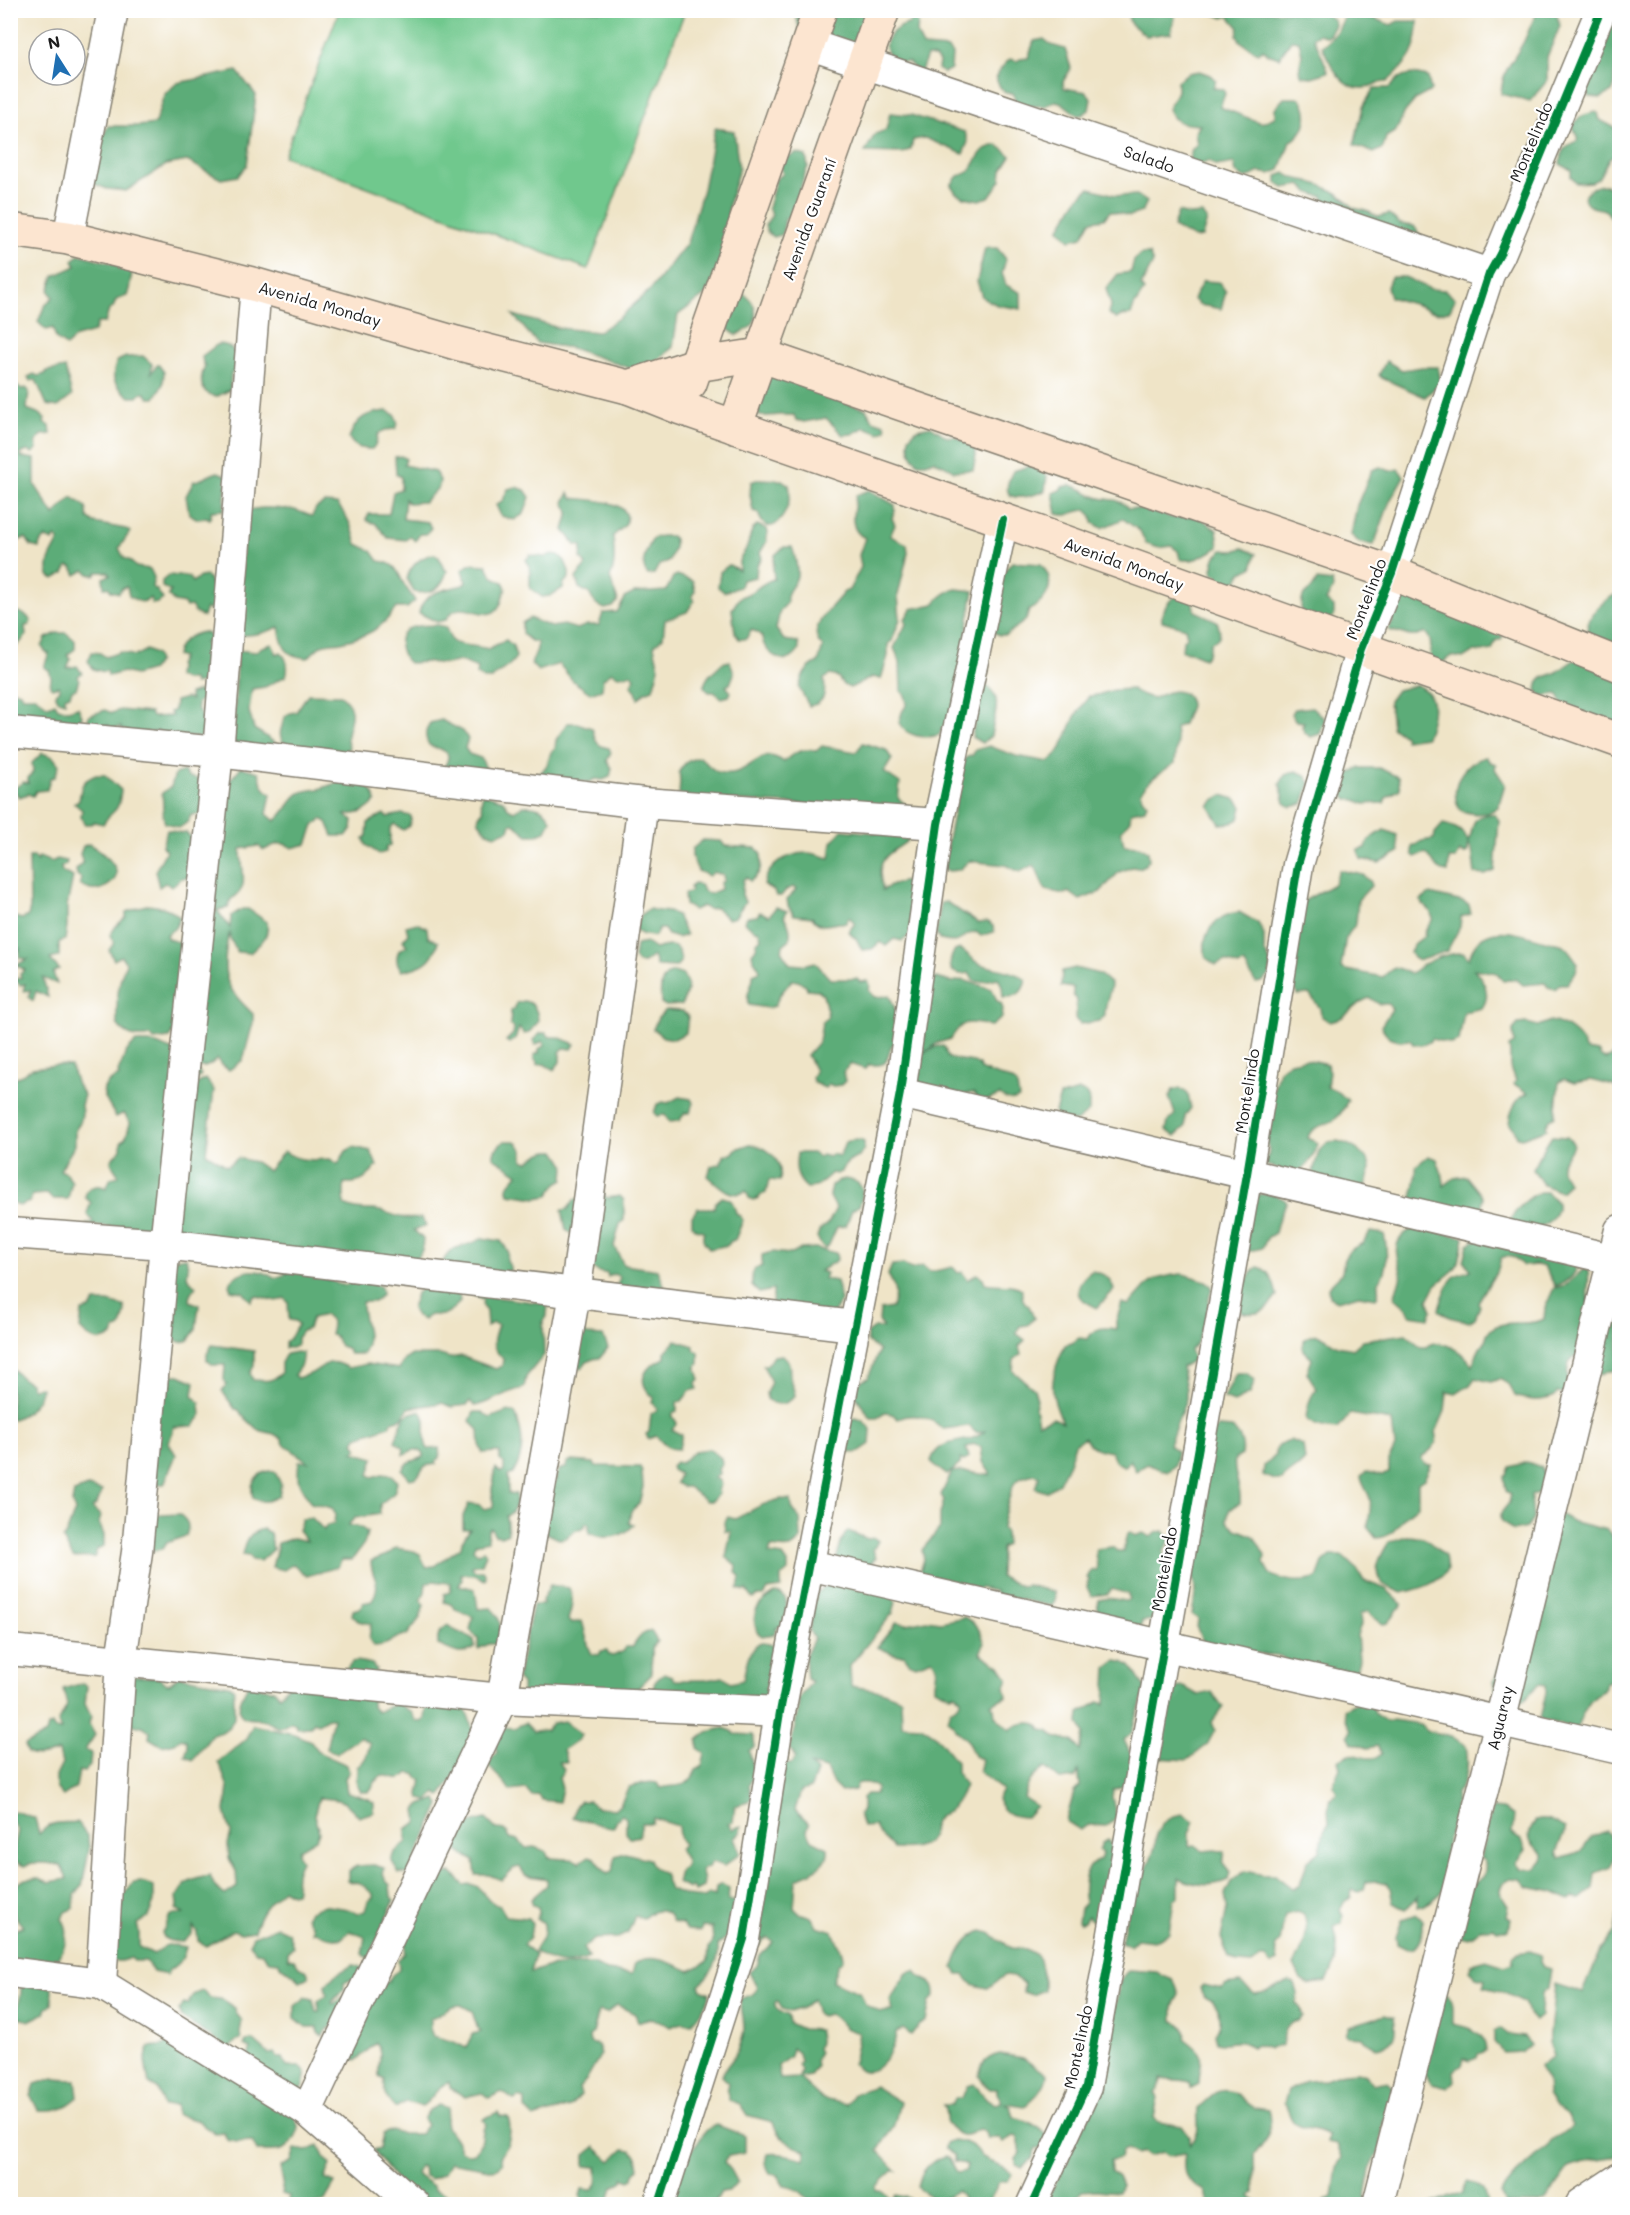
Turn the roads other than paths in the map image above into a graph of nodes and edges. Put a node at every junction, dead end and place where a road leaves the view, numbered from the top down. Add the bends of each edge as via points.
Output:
1 (112, 10) edge
2 (820, 10) edge
3 (883, 10) edge
4 (1601, 10) edge
5 (808, 44) junction
6 (865, 63) junction
7 (10, 230) edge
8 (68, 238) junction
9 (1489, 274) junction
10 (256, 285) junction
11 (760, 355) junction
12 (696, 365) junction
13 (628, 387) junction
14 (681, 408) junction
15 (735, 427) junction
16 (1004, 520) junction
17 (1392, 573) junction
18 (1362, 650) junction
19 (1620, 665) edge
20 (10, 732) edge
21 (1620, 741) edge
22 (218, 752) junction
23 (643, 803) junction
24 (938, 824) junction
25 (900, 1093) junction
26 (1247, 1174) junction
27 (1620, 1230) edge
28 (10, 1233) edge
29 (165, 1244) junction
30 (1617, 1260) edge
31 (575, 1294) junction
32 (854, 1326) junction
33 (809, 1565) junction
34 (1165, 1646) junction
35 (10, 1650) edge
36 (121, 1660) junction
37 (502, 1699) junction
38 (780, 1712) junction
39 (1500, 1722) junction
40 (1620, 1749) edge
41 (10, 1972) edge
42 (101, 1984) junction
43 (307, 2111) junction
44 (1620, 2178) edge
45 (414, 2205) edge
46 (659, 2205) edge
47 (1032, 2205) edge
48 (1378, 2205) edge
49 (1581, 2205) edge

1 - 8 street
2 - 5 main road
3 - 6 main road, Avenida Guaraní
4 - 9 street, Montelindo
5 - 6 street, Salado
5 - 12 main road
6 - 9 street, Salado
6 - 11 main road, Avenida Guaraní
7 - 8 main road, Avenida Monday
8 - 10 main road, Avenida Monday
9 - 17 street, Montelindo
10 - 13 main road, Avenida Monday via 456,344
10 - 22 street
11 - 12 main road
11 - 15 main road, Avenida Guaraní
11 - 17 main road
12 - 13 main road
12 - 14 main road
13 - 14 main road, Avenida Monday
14 - 15 main road, Avenida Monday
15 - 16 main road, Avenida Monday
16 - 18 main road, Avenida Monday
16 - 24 street
17 - 18 street, Montelindo
17 - 19 main road
18 - 21 main road, Avenida Monday
18 - 26 street, Montelindo via 1298,865
20 - 22 street
22 - 23 street
22 - 29 street
23 - 24 street
23 - 31 street
24 - 25 street
25 - 26 street
25 - 32 street
26 - 30 street
26 - 34 street, Montelindo
27 - 30 street, Aguaray
28 - 29 street
29 - 31 street
29 - 36 street via 137,1552
30 - 39 street, Aguaray
31 - 32 street
31 - 37 street
32 - 33 street
33 - 34 street
33 - 38 street
34 - 39 street
34 - 47 street, Montelindo via 1086,2087
35 - 36 street
36 - 37 street
36 - 42 street
37 - 38 street
37 - 43 street
38 - 46 street via 744,1940
39 - 40 street
39 - 48 street, Aguaray
41 - 42 street
42 - 43 street
43 - 45 street
44 - 49 street

